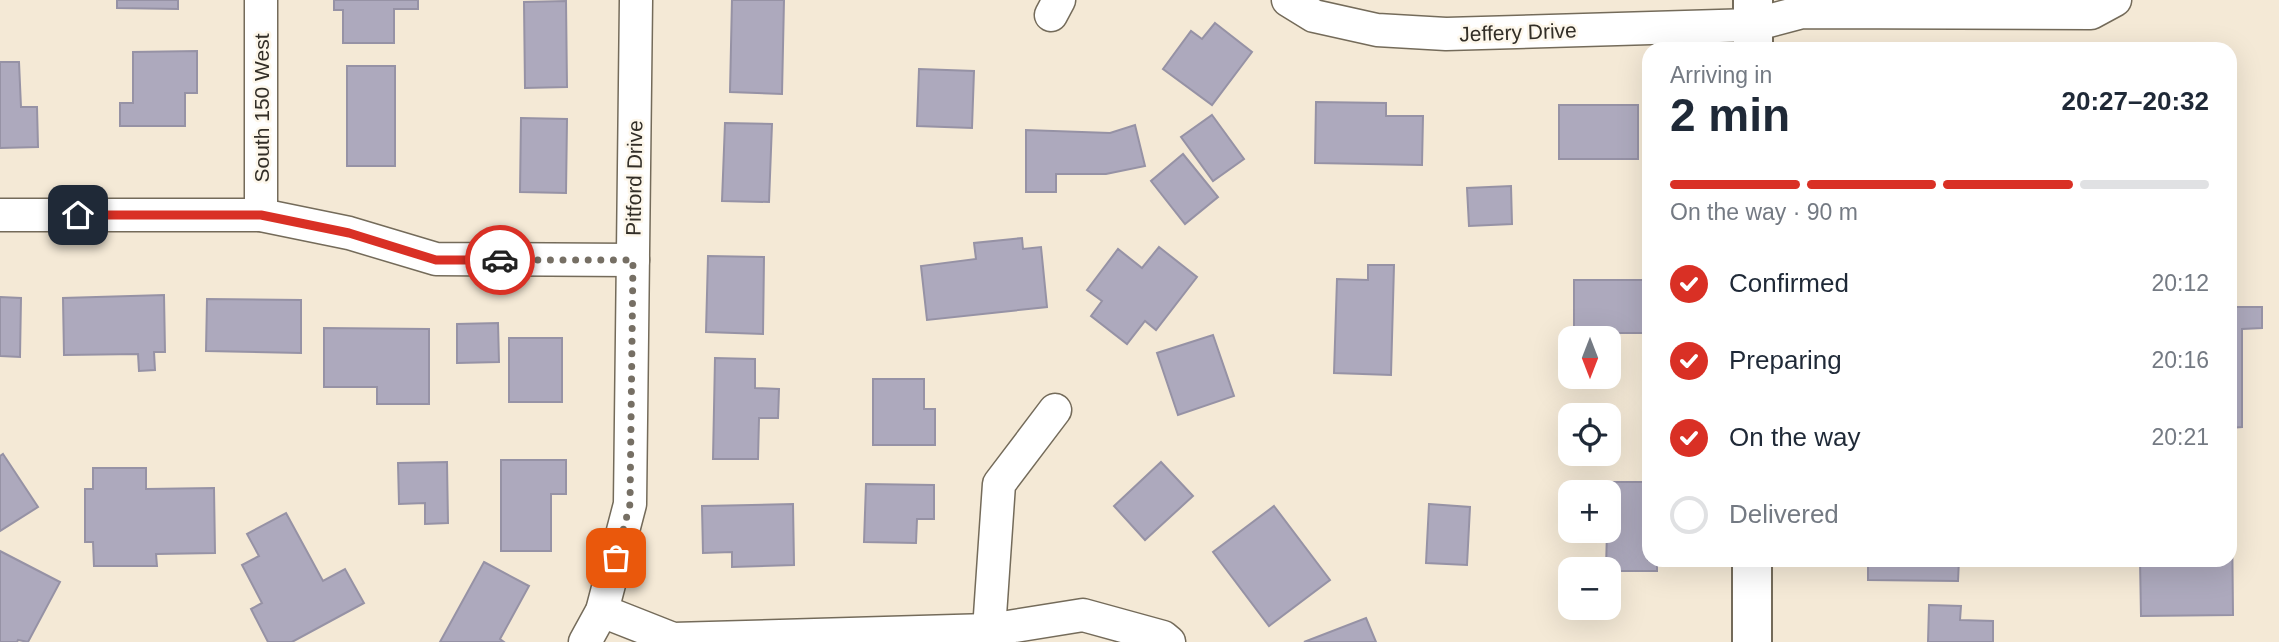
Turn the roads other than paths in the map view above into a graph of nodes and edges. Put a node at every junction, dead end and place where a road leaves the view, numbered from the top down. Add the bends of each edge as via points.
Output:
1 (261, 0) edge
2 (636, 0) edge
3 (1288, 0) edge
4 (2115, 0) edge
5 (1753, 25) edge
6 (0, 215) edge
7 (261, 215) junction
8 (633, 260) junction
9 (1055, 410) dead end
10 (1752, 567) edge
11 (602, 611) junction
12 (989, 630) junction
13 (585, 642) edge
14 (1169, 642) edge
15 (1752, 642) edge

1 - 7 street, South 150 West
2 - 8 street, Pitford Drive
3 - 5 street, Jeffery Drive via 1314,16 1377,30 1446,34
4 - 5 street, Jeffery Drive via 2091,13 1802,12
6 - 7 street
7 - 8 street via 349,233 436,260
8 - 11 street, Pitford Drive via 630,504
9 - 12 street via 999,484
10 - 15 main road
11 - 12 street via 673,639
11 - 13 street, Pitford Drive
12 - 14 street via 1083,615

